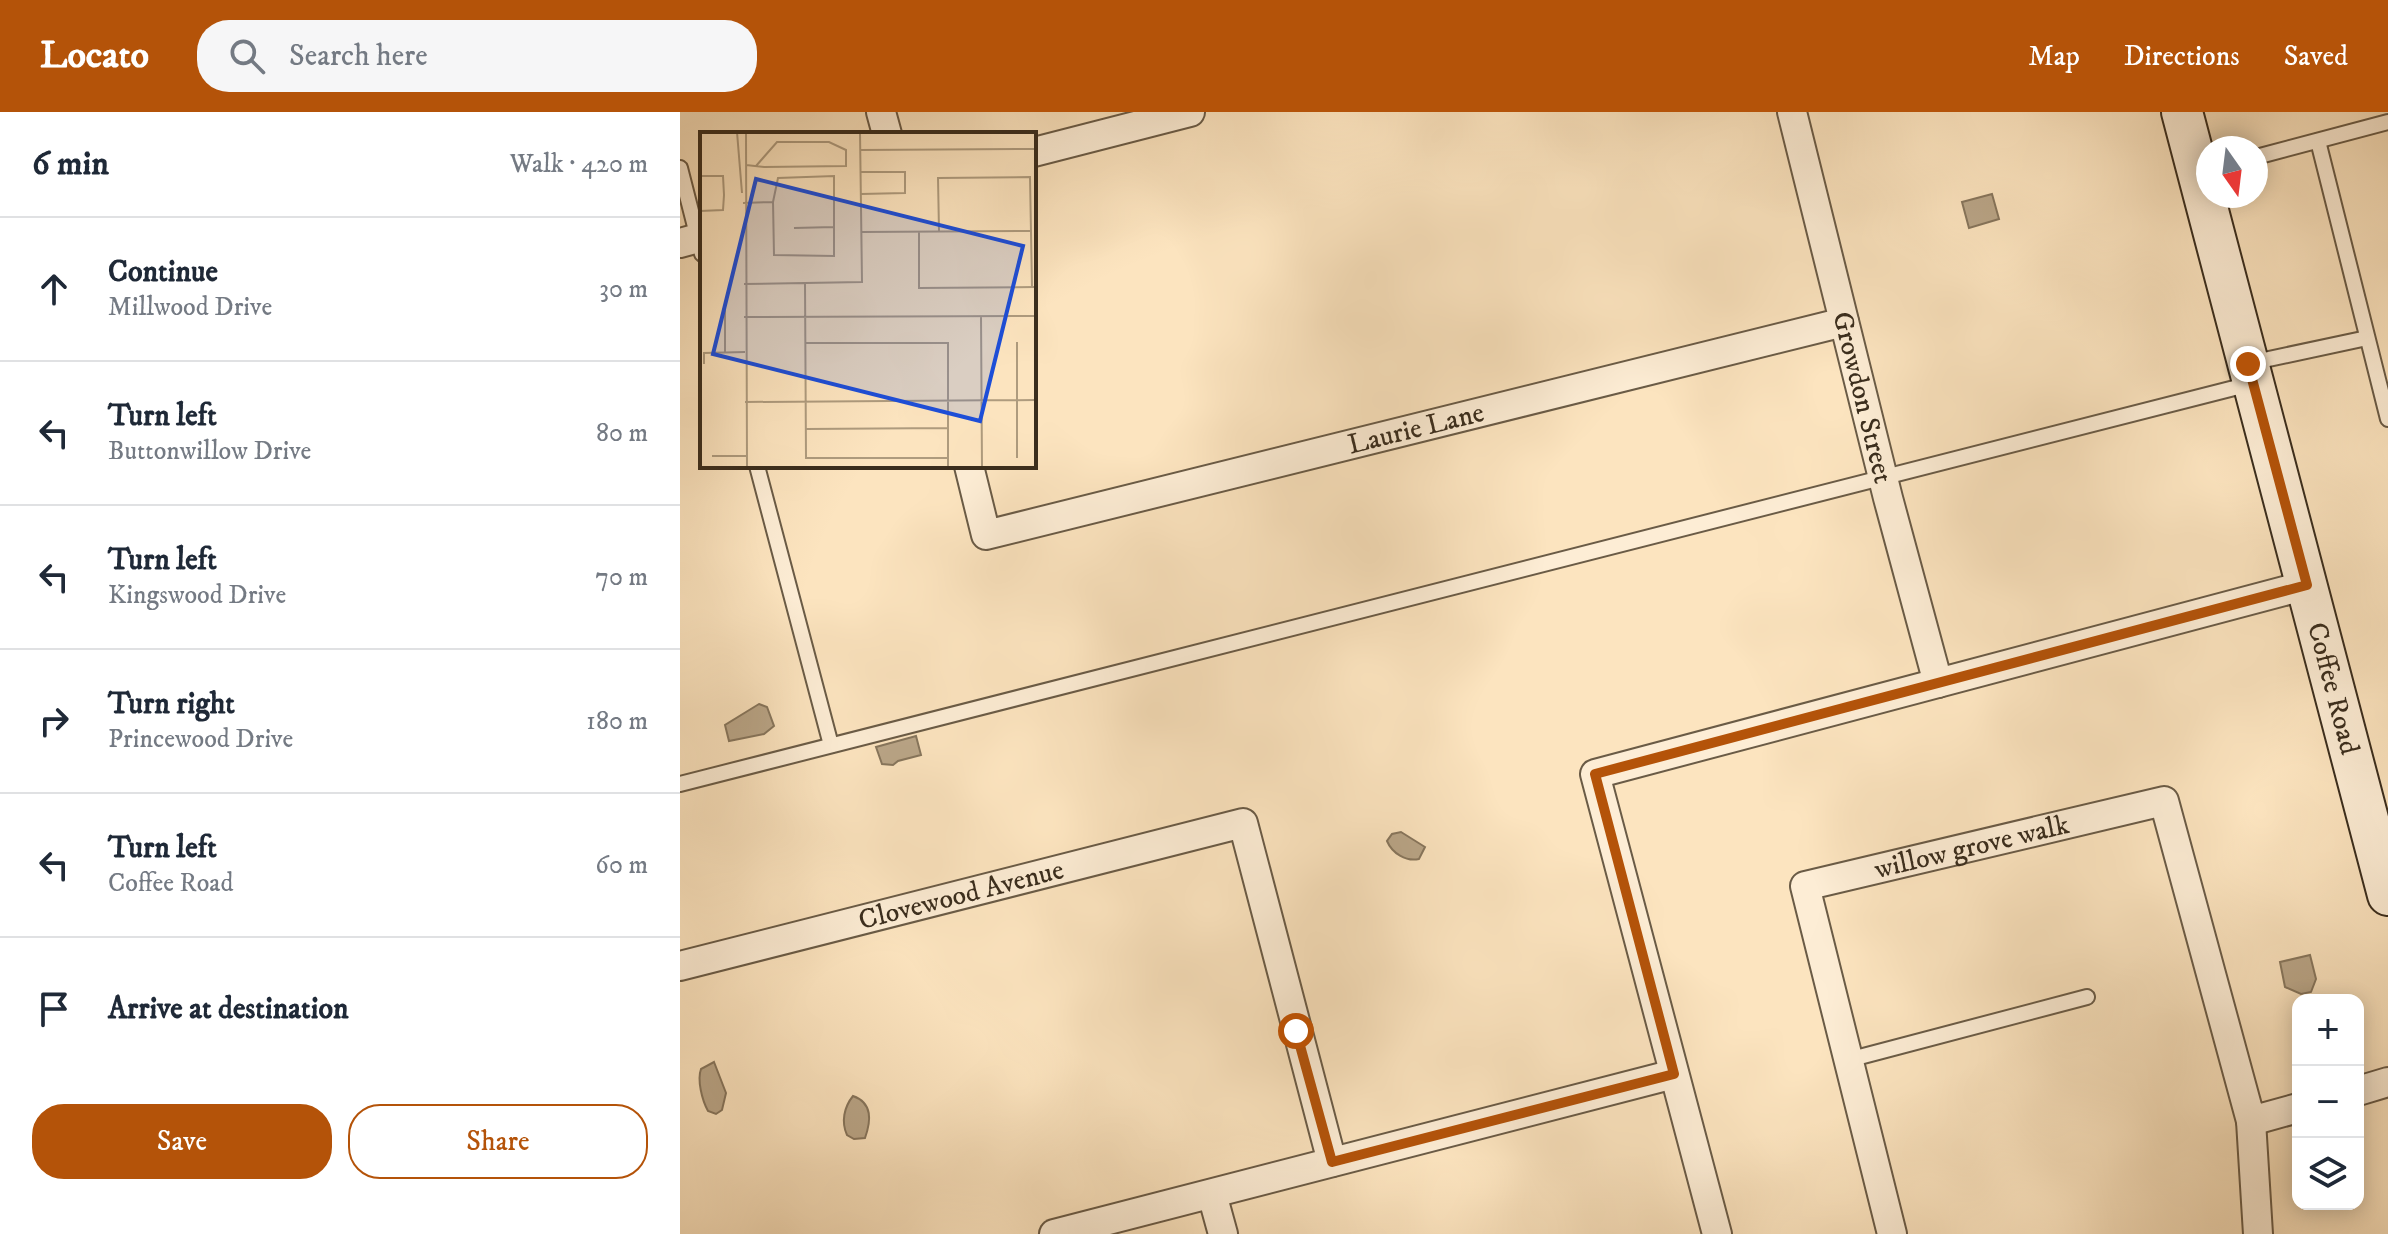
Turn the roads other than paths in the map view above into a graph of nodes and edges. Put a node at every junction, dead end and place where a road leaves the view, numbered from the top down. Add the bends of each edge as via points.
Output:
1 (881, 112) edge
2 (1190, 112) edge
3 (1792, 112) edge
4 (2182, 112) edge
5 (2388, 122) edge
6 (886, 132) edge
7 (2318, 141) junction
8 (1036, 151) edge
9 (2196, 151) edge
10 (2268, 154) edge
11 (680, 168) edge
12 (2212, 208) edge
13 (695, 243) edge
14 (1844, 322) junction
15 (2367, 338) junction
16 (2251, 373) junction
17 (2388, 419) edge
18 (758, 468) edge
19 (969, 468) edge
20 (1883, 477) junction
21 (2307, 585) junction
22 (1938, 683) junction
23 (831, 745) junction
24 (680, 784) edge
25 (2388, 895) edge
26 (680, 966) edge
27 (2087, 997) dead end
28 (1848, 1060) junction
29 (1674, 1074) junction
30 (2388, 1082) edge
31 (2364, 1089) edge
32 (2292, 1110) edge
33 (2251, 1121) junction
34 (1332, 1162) junction
35 (1212, 1194) junction
36 (1054, 1234) edge
37 (1223, 1234) edge
38 (1717, 1234) edge
39 (1892, 1234) edge
40 (2258, 1234) edge

1 - 6 street
2 - 8 street
3 - 14 street, Growdon Street
4 - 9 main road, Coffee Road
5 - 7 lane
7 - 10 lane
7 - 15 lane
11 - 13 lane
12 - 16 main road, Coffee Road
14 - 19 street, Laurie Lane via 986,535
14 - 20 street, Growdon Street
15 - 16 lane
15 - 17 lane
16 - 20 lane
16 - 21 main road, Coffee Road
18 - 23 lane
20 - 22 street, Growdon Street
20 - 23 lane
21 - 22 street
21 - 25 main road, Coffee Road
22 - 29 street via 1595,774
23 - 24 lane
26 - 34 street, Clovewood Avenue via 1243,823
27 - 28 lane
28 - 33 street, willow grove walk via 1805,886 2164,801
28 - 39 street, willow grove walk
29 - 34 street
29 - 38 street
30 - 31 street
32 - 33 street
33 - 40 street, willow grove walk
34 - 35 street
35 - 36 street
35 - 37 street

